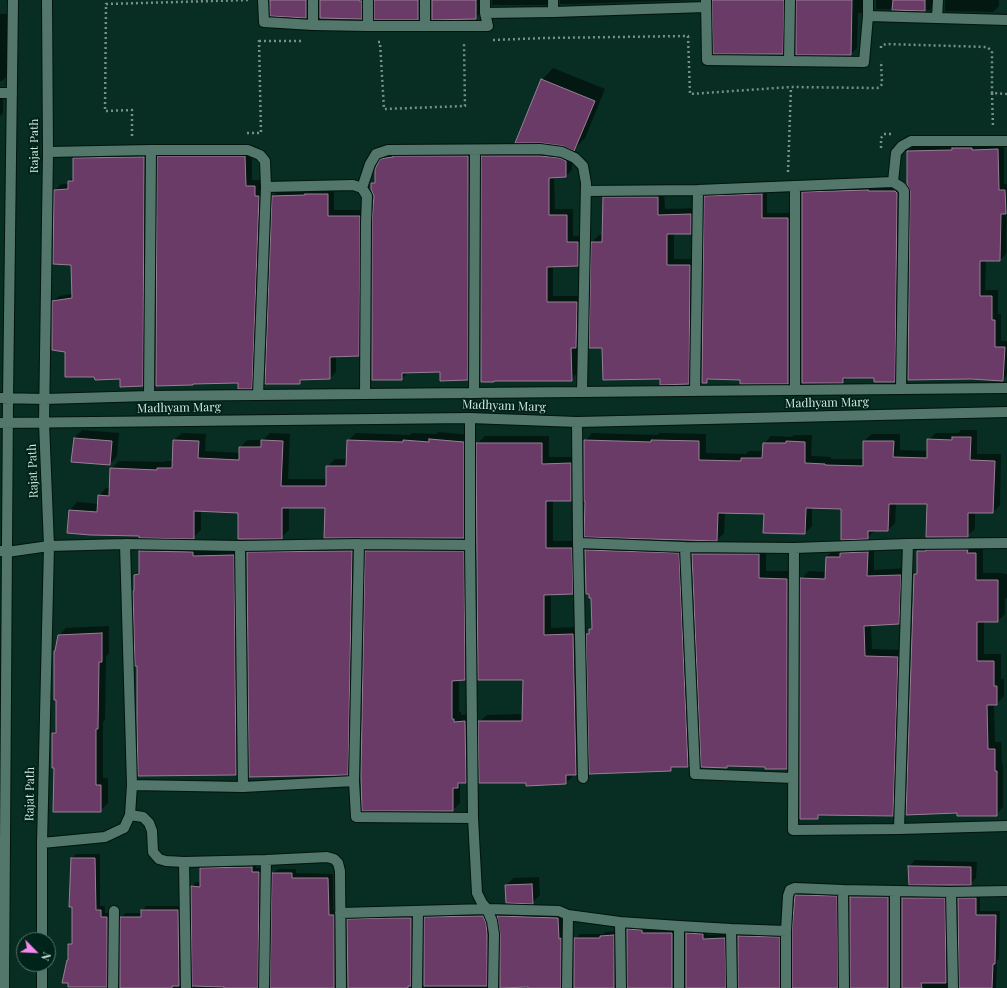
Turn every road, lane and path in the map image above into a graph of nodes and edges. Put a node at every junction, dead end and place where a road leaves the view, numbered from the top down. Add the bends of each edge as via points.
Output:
1 (13, 0) edge
2 (47, 0) edge
3 (250, 0) edge
4 (263, 0) edge
5 (313, 0) edge
6 (368, 0) edge
7 (425, 0) edge
8 (485, 0) edge
9 (553, 0) edge
10 (790, 0) edge
11 (868, 0) edge
12 (938, 0) edge
13 (706, 4) edge
14 (627, 5) edge
15 (553, 12) junction
16 (485, 13) junction
17 (868, 16) junction
18 (937, 18) junction
19 (1007, 20) edge
20 (313, 25) junction
21 (368, 26) junction
22 (425, 26) junction
23 (259, 41) dead end
24 (471, 41) dead end
25 (486, 41) dead end
26 (380, 42) dead end
27 (880, 49) dead end
28 (880, 56) dead end
29 (789, 60) junction
30 (791, 87) junction
31 (0, 93) edge
32 (12, 93) junction
33 (1007, 94) edge
34 (246, 133) dead end
35 (892, 134) dead end
36 (132, 137) dead end
37 (1007, 141) edge
38 (151, 150) junction
39 (475, 150) junction
40 (881, 150) dead end
41 (48, 152) junction
42 (795, 172) dead end
43 (893, 182) junction
44 (795, 186) junction
45 (266, 187) junction
46 (362, 188) junction
47 (698, 190) junction
48 (586, 191) junction
49 (1007, 388) edge
50 (901, 389) junction
51 (795, 390) junction
52 (695, 391) junction
53 (582, 392) junction
54 (474, 393) junction
55 (365, 394) junction
56 (258, 395) junction
57 (149, 396) junction
58 (4, 398) edge
59 (44, 399) junction
60 (1007, 412) edge
61 (470, 418) junction
62 (577, 422) junction
63 (4, 423) edge
64 (44, 423) junction
65 (578, 543) junction
66 (1007, 543) edge
67 (125, 544) junction
68 (359, 544) junction
69 (908, 544) junction
70 (470, 545) junction
71 (49, 546) junction
72 (240, 546) junction
73 (685, 547) junction
74 (794, 548) junction
75 (3, 552) edge
76 (584, 778) dead end
77 (793, 778) junction
78 (354, 781) junction
79 (132, 785) junction
80 (243, 787) junction
81 (130, 815) junction
82 (473, 818) junction
83 (1007, 826) edge
84 (899, 829) junction
85 (42, 843) junction
86 (266, 860) junction
87 (184, 862) junction
88 (843, 890) junction
89 (1007, 890) edge
90 (895, 891) junction
91 (951, 892) junction
92 (488, 910) junction
93 (114, 911) dead end
94 (418, 911) junction
95 (340, 913) junction
96 (568, 915) junction
97 (620, 922) junction
98 (680, 926) junction
99 (731, 929) junction
100 (786, 931) junction
101 (42, 932) edge
102 (2, 933) edge
103 (42, 972) edge
104 (4, 988) edge
105 (42, 988) edge
106 (113, 988) edge
107 (186, 988) edge
108 (264, 988) edge
109 (341, 988) edge
110 (417, 988) edge
111 (493, 988) edge
112 (567, 988) edge
113 (621, 988) edge
114 (679, 988) edge
115 (732, 988) edge
116 (786, 988) edge
117 (844, 988) edge
118 (895, 988) edge
119 (953, 988) edge

1 - 32 street, Rajat Path
2 - 41 street, Rajat Path
3 - 36 path via 106,4 105,111 132,110
4 - 20 street via 264,22
5 - 20 street
6 - 21 street
7 - 22 street
8 - 16 street
9 - 15 street
10 - 29 street
11 - 17 street
12 - 18 street
13 - 14 street
13 - 29 street via 707,60
14 - 15 street
15 - 16 street
16 - 22 street via 488,26
17 - 18 street
17 - 29 street via 864,62
18 - 19 street
20 - 21 street
21 - 22 street
23 - 34 path via 261,133
24 - 26 path via 463,42 465,106 384,109
25 - 30 path via 688,36 690,94
27 - 33 path via 886,44 987,47 992,50 992,93
28 - 30 path via 880,87
30 - 42 path via 787,172
31 - 32 street
32 - 58 street, Rajat Path
35 - 40 path via 884,134 881,138
37 - 43 street via 911,141 896,153
38 - 41 street
38 - 45 street via 248,150 260,155 265,161
38 - 57 street
39 - 46 street via 388,150 376,154
39 - 48 street via 540,149 562,152 575,158 582,166
39 - 54 street
41 - 59 street, Rajat Path
43 - 44 street
43 - 50 street via 904,191
44 - 47 street
44 - 51 street
45 - 46 street via 353,184
45 - 56 street
46 - 55 street via 367,196
47 - 48 street
47 - 52 street
48 - 53 street
49 - 50 street, Madhyam Marg
50 - 51 street, Madhyam Marg
51 - 52 street, Madhyam Marg
52 - 53 street, Madhyam Marg
53 - 54 street, Madhyam Marg
54 - 55 street, Madhyam Marg
55 - 56 street, Madhyam Marg
56 - 57 street, Madhyam Marg
57 - 59 street, Madhyam Marg
58 - 59 street, Madhyam Marg
58 - 63 street, Rajat Path
59 - 64 street, Rajat Path
60 - 62 street, Madhyam Marg
61 - 62 street, Madhyam Marg
61 - 64 street, Madhyam Marg
61 - 70 street
62 - 65 street
63 - 64 street, Madhyam Marg
63 - 75 street, Rajat Path
64 - 71 street, Rajat Path
65 - 73 street
65 - 76 street
66 - 69 street
67 - 71 street
67 - 72 street
67 - 79 street
68 - 70 street
68 - 72 street
68 - 78 street
69 - 74 street
69 - 84 street
70 - 82 street
71 - 75 street
71 - 85 street, Rajat Path
72 - 80 street
73 - 74 street
73 - 77 street via 695,774
74 - 77 street
75 - 102 street, Rajat Path
77 - 84 street via 793,830
78 - 80 street
78 - 82 street via 356,817
79 - 80 street
79 - 81 street
81 - 85 street via 124,828 105,837
81 - 87 street via 143,817 149,823 153,852 159,858
82 - 92 street via 477,893
83 - 84 street
85 - 101 street, Rajat Path
86 - 87 street
86 - 95 street via 327,857 334,859 340,871
86 - 108 street
87 - 107 street
88 - 90 street
88 - 100 street via 790,890
88 - 117 street
89 - 91 street
90 - 91 street
90 - 118 street
91 - 119 street
92 - 94 street
92 - 96 street via 559,911
92 - 111 street via 494,934
93 - 106 street
94 - 95 street
94 - 110 street
95 - 109 street
96 - 97 street
96 - 112 street
97 - 98 street
97 - 113 street
98 - 99 street
98 - 114 street
99 - 100 street
99 - 115 street
100 - 116 street
102 - 104 street, Rajat Path
103 - 105 street

